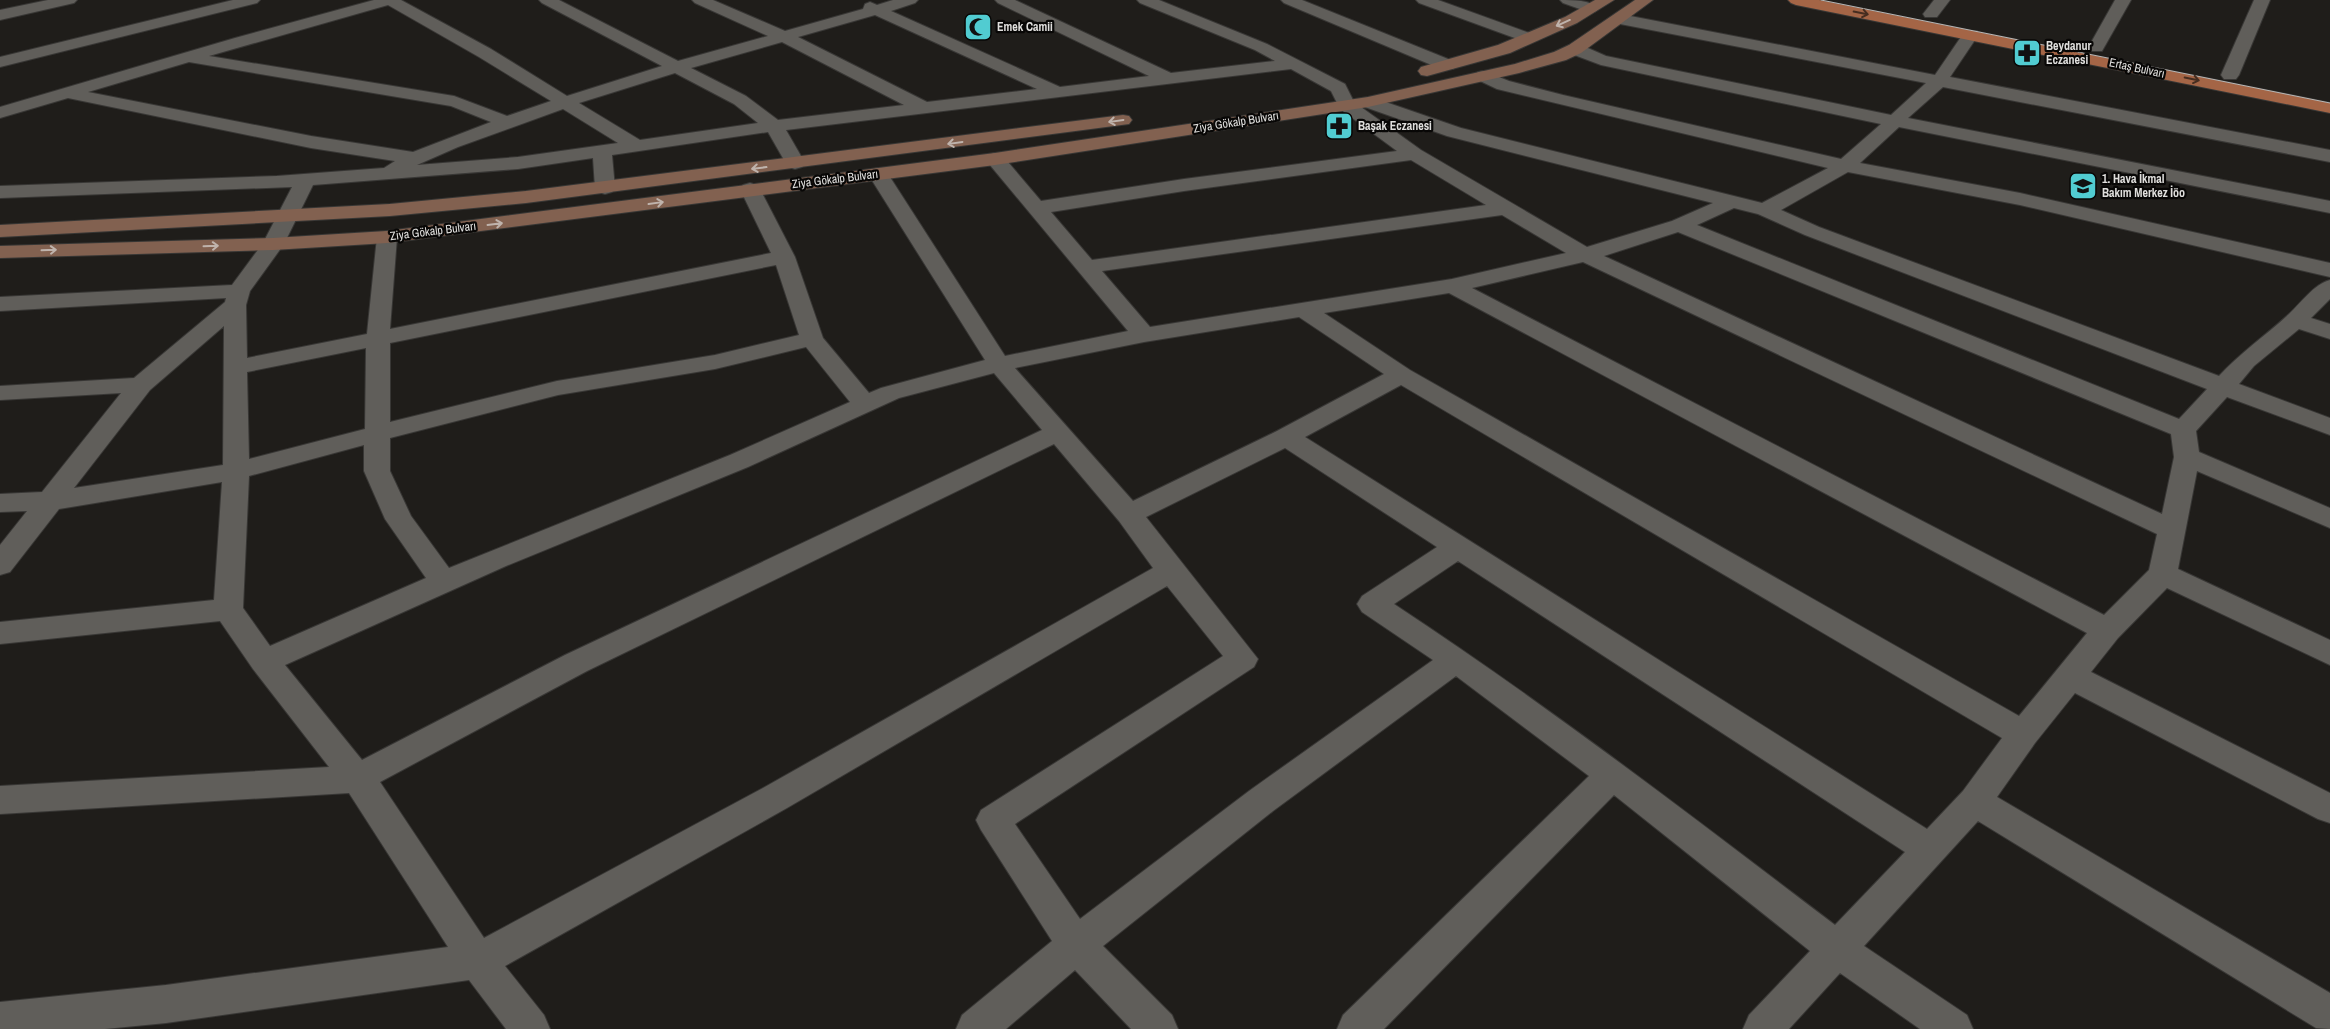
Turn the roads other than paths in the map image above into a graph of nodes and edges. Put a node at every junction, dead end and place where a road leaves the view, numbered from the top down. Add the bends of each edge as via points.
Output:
1 (69, 0) edge
2 (252, 0) edge
3 (391, 0) edge
4 (547, 0) edge
5 (700, 0) edge
6 (853, 0) edge
7 (910, 0) edge
8 (1003, 0) edge
9 (1145, 0) edge
10 (1289, 0) edge
11 (1424, 0) edge
12 (1568, 0) edge
13 (1645, 0) edge
14 (1796, 0) edge
15 (1863, 0) edge
16 (1942, 0) edge
17 (2123, 0) edge
18 (2262, 0) edge
19 (1599, 4) edge
20 (876, 10) junction
21 (1931, 14) junction
22 (0, 16) edge
23 (1620, 19) junction
24 (1971, 34) junction
25 (783, 36) junction
26 (1529, 38) junction
27 (2096, 48) junction
28 (1575, 49) junction
29 (187, 57) junction
30 (0, 62) edge
31 (1293, 64) junction
32 (1447, 65) junction
33 (678, 67) junction
34 (2230, 75) junction
35 (1484, 76) junction
36 (1168, 79) junction
37 (1939, 81) junction
38 (1058, 92) junction
39 (1356, 93) junction
40 (67, 94) junction
41 (2330, 95) edge
42 (564, 102) junction
43 (922, 107) junction
44 (2330, 108) edge
45 (0, 114) edge
46 (1170, 114) dead end
47 (1140, 118) dead end
48 (1895, 121) junction
49 (507, 123) junction
50 (774, 126) junction
51 (635, 145) junction
52 (602, 151) junction
53 (1414, 154) junction
54 (2330, 156) edge
55 (413, 158) junction
56 (995, 159) junction
57 (795, 163) junction
58 (1845, 166) junction
59 (388, 172) junction
60 (878, 174) junction
61 (306, 179) junction
62 (605, 188) junction
63 (750, 189) junction
64 (0, 192) edge
65 (1732, 202) junction
66 (2330, 207) edge
67 (1036, 208) junction
68 (1506, 208) junction
69 (1765, 210) junction
70 (287, 216) junction
71 (1679, 226) junction
72 (0, 231) edge
73 (387, 237) junction
74 (272, 244) junction
75 (0, 252) edge
76 (1585, 255) junction
77 (784, 257) junction
78 (1085, 267) junction
79 (2330, 270) edge
80 (1452, 286) junction
81 (2330, 287) edge
82 (237, 298) junction
83 (0, 304) edge
84 (1302, 310) junction
85 (2296, 320) junction
86 (2330, 332) edge
87 (1144, 335) junction
88 (378, 339) junction
89 (812, 339) junction
90 (999, 364) junction
91 (236, 367) junction
92 (1401, 375) junction
93 (141, 384) junction
94 (2220, 387) junction
95 (0, 393) edge
96 (865, 405) junction
97 (2330, 427) edge
98 (1058, 432) junction
99 (378, 433) junction
100 (1286, 437) junction
101 (2185, 444) junction
102 (236, 471) junction
103 (51, 500) junction
104 (0, 503) edge
105 (1129, 514) junction
106 (2330, 519) edge
107 (2172, 530) junction
108 (1458, 547) junction
109 (0, 565) edge
110 (1171, 571) junction
111 (2163, 574) junction
112 (444, 582) junction
113 (228, 608) junction
114 (2107, 630) junction
115 (0, 633) edge
116 (2330, 653) edge
117 (1456, 660) junction
118 (264, 661) junction
119 (2070, 676) junction
120 (2023, 734) junction
121 (1612, 775) junction
122 (356, 778) junction
123 (0, 800) edge
124 (1975, 801) junction
125 (2330, 809) edge
126 (1931, 850) junction
127 (1076, 945) junction
128 (1837, 949) junction
129 (478, 961) junction
130 (2330, 1015) edge
131 (0, 1021) edge
132 (530, 1029) edge
133 (976, 1029) edge
134 (1158, 1029) edge
135 (1357, 1029) edge
136 (1763, 1029) edge
137 (1953, 1029) edge

1 - 22 street
2 - 30 street
3 - 29 street
3 - 42 street via 486,53
4 - 33 street
5 - 25 street
6 - 20 street
7 - 20 street
8 - 36 street
9 - 31 street via 1261,47
10 - 32 street
11 - 26 street
12 - 19 street
13 - 23 main road, Ziya Gökalp Bulvarı
14 -> 24 main road, Ertaş Bulvarı
15 - 21 main road, Ertaş Bulvarı
16 - 21 street
17 - 27 street
18 - 34 street
19 -> 26 main road, Ziya Gökalp Bulvarı
20 - 25 street
20 - 38 street
21 - 27 main road, Ertaş Bulvarı
23 - 28 main road, Ziya Gökalp Bulvarı
23 - 37 street
24 - 37 street
24 -> 44 main road, Ertaş Bulvarı
25 - 33 street
25 - 43 street
26 - 32 main road, Ziya Gökalp Bulvarı via 1504,49
27 - 34 main road, Ertaş Bulvarı
28 - 35 main road, Ziya Gökalp Bulvarı
28 - 48 street via 1601,60
29 - 40 street
29 - 49 street via 454,101
31 - 36 street
31 - 39 street
32 - 39 main road, Ziya Gökalp Bulvarı
33 - 42 street
33 - 50 street via 740,100
34 - 41 main road, Ertaş Bulvarı
35 - 39 main road, Ziya Gökalp Bulvarı
35 - 58 street via 1504,85 1562,100
36 - 38 street
37 - 48 street
37 - 54 street
38 - 43 street
39 - 46 main road, Ziya Gökalp Bulvarı
39 - 53 street
39 - 56 main road, Ziya Gökalp Bulvarı
39 - 65 street via 1454,132
40 - 45 street
40 - 55 street via 311,142
42 - 49 street
42 - 51 street
43 - 50 street
47 -> 57 main road, Ziya Gökalp Bulvarı
48 - 58 street
48 - 66 street
49 - 55 street
50 - 51 street
50 - 57 street
51 - 52 street
52 - 59 street via 518,163
52 - 62 street
53 - 67 street
53 - 68 street
55 - 59 street
56 - 60 main road, Ziya Gökalp Bulvarı
56 - 67 street
57 -> 62 main road, Ziya Gökalp Bulvarı
58 - 69 street
58 - 79 street via 2020,199
59 - 61 street
60 - 63 main road, Ziya Gökalp Bulvarı
60 - 90 street
61 - 64 street
61 - 70 street
62 - 70 main road, Ziya Gökalp Bulvarı via 390,210
73 -> 63 main road, Ziya Gökalp Bulvarı
63 - 77 street
65 - 69 street
65 - 71 street
67 - 78 street
68 - 76 street
68 - 78 street
69 - 94 street
70 - 72 main road, Ziya Gökalp Bulvarı
70 - 74 street
71 - 76 street
71 - 101 street
73 - 74 main road, Ziya Gökalp Bulvarı
73 - 88 street
75 -> 74 main road, Ziya Gökalp Bulvarı
74 - 82 street
76 - 80 street
76 - 107 street
77 - 88 street
77 - 89 street
78 - 87 street
80 - 84 street
80 - 114 street
81 - 85 street
82 - 83 street
82 - 91 street
82 - 93 street
84 - 87 street
84 - 92 street
85 - 86 street
85 - 94 street
87 - 90 street
88 - 91 street
88 - 99 street
89 - 96 street
89 - 99 street via 715,362 557,388
90 - 96 street via 890,393
90 - 98 street
91 - 102 street
92 - 100 street
92 - 120 street
93 - 95 street
93 - 103 street
94 - 97 street
94 - 101 street
96 - 112 street via 740,461
98 - 105 street
98 - 122 street via 576,663
99 - 102 street
99 - 112 street via 377,471 399,519
100 - 105 street
100 - 108 street
101 - 106 street
101 - 107 street
102 - 103 street
102 - 113 street
103 - 104 street
103 - 109 street
105 - 110 street
107 - 111 street
108 - 117 street via 1372,604
108 - 126 street
110 - 127 street via 1243,659 993,820
110 - 129 street via 775,798
111 - 114 street
111 - 116 street
112 - 118 street
113 - 115 street
113 - 118 street
114 - 119 street
117 - 121 street
117 - 127 street via 1261,801
118 - 122 street
119 - 120 street
119 - 125 street
120 - 124 street
121 - 128 street
121 - 135 street
122 - 123 street
122 - 129 street
124 - 126 street
124 - 130 street
126 - 128 street
127 - 133 street
127 - 134 street
128 - 136 street
128 - 137 street
129 - 131 street via 166,1004
129 - 132 street

